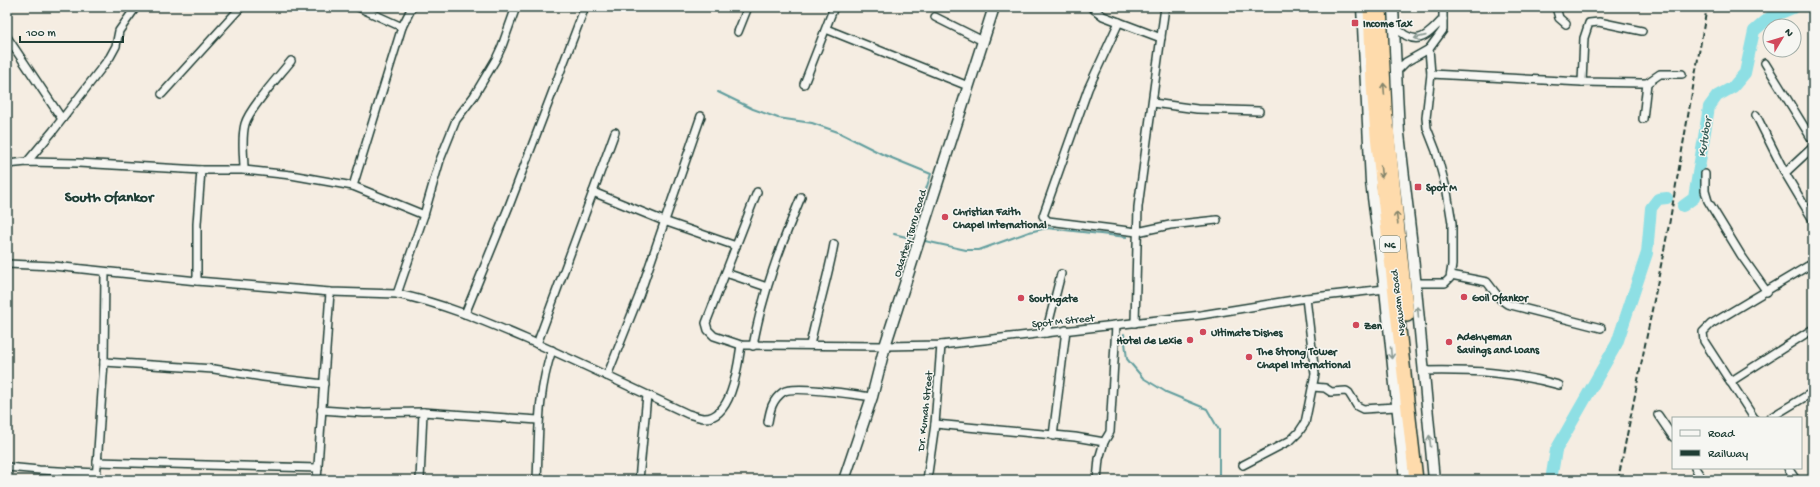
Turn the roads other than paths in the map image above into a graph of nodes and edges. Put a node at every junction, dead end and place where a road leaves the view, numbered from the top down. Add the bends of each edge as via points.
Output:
1 (136, 7) edge
2 (241, 7) edge
3 (358, 7) edge
4 (412, 7) edge
5 (516, 7) edge
6 (585, 7) edge
7 (748, 7) edge
8 (834, 7) edge
9 (994, 7) edge
10 (1091, 7) edge
11 (1165, 7) edge
12 (1362, 7) edge
13 (1370, 7) edge
14 (1380, 7) edge
15 (1393, 7) edge
16 (1443, 7) edge
17 (1556, 7) edge
18 (935, 17) dead end
19 (1443, 19) junction
20 (1119, 22) junction
21 (1566, 24) dead end
22 (402, 26) junction
23 (1394, 26) junction
24 (826, 29) junction
25 (738, 32) dead end
26 (1642, 32) dead end
27 (7, 37) edge
28 (1162, 38) junction
29 (983, 41) junction
30 (1429, 49) junction
31 (291, 61) dead end
32 (1765, 63) dead end
33 (1396, 72) junction
34 (1430, 74) junction
35 (1682, 74) dead end
36 (1582, 82) junction
37 (1647, 83) junction
38 (804, 84) dead end
39 (968, 86) junction
40 (162, 94) dead end
41 (1153, 103) junction
42 (1258, 111) dead end
43 (1756, 115) dead end
44 (701, 116) dead end
45 (62, 119) junction
46 (1643, 119) dead end
47 (615, 132) dead end
48 (1813, 141) edge
49 (1813, 147) edge
50 (27, 162) junction
51 (7, 164) edge
52 (201, 170) junction
53 (244, 170) junction
54 (1785, 173) junction
55 (1705, 174) dead end
56 (353, 186) junction
57 (593, 192) junction
58 (757, 192) dead end
59 (801, 197) dead end
60 (424, 215) junction
61 (1217, 220) dead end
62 (1813, 220) edge
63 (664, 221) junction
64 (1137, 232) junction
65 (834, 244) dead end
66 (736, 246) junction
67 (1813, 263) edge
68 (7, 264) edge
69 (105, 272) junction
70 (726, 273) junction
71 (1061, 274) dead end
72 (1451, 275) junction
73 (197, 281) junction
74 (1416, 283) junction
75 (767, 287) junction
76 (1385, 289) junction
77 (330, 292) junction
78 (1767, 292) junction
79 (397, 294) junction
80 (1306, 298) junction
81 (465, 314) junction
82 (1135, 323) junction
83 (1116, 325) junction
84 (1601, 328) dead end
85 (1813, 329) edge
86 (1066, 330) junction
87 (1046, 333) junction
88 (537, 344) junction
89 (741, 345) junction
90 (810, 345) junction
91 (941, 345) junction
92 (752, 346) junction
93 (885, 346) junction
94 (552, 350) junction
95 (104, 362) junction
96 (1423, 371) junction
97 (607, 376) junction
98 (1730, 382) junction
99 (324, 384) junction
100 (1559, 385) dead end
101 (1313, 387) junction
102 (1813, 392) edge
103 (647, 395) junction
104 (872, 397) junction
105 (1396, 407) junction
106 (321, 410) junction
107 (423, 412) junction
108 (1658, 415) dead end
109 (1753, 417) edge
110 (1772, 417) edge
111 (538, 420) junction
112 (768, 422) dead end
113 (934, 424) junction
114 (1053, 436) junction
115 (1672, 436) edge
116 (1104, 442) junction
117 (97, 462) junction
118 (1243, 464) dead end
119 (7, 466) edge
120 (318, 468) junction
121 (1696, 469) edge
122 (1789, 469) edge
123 (97, 477) edge
124 (317, 480) edge
125 (420, 480) edge
126 (537, 480) edge
127 (639, 480) edge
128 (844, 480) edge
129 (927, 480) edge
130 (1097, 480) edge
131 (1405, 480) edge
132 (1416, 480) edge
133 (1424, 480) edge
134 (1434, 480) edge
135 (1703, 480) edge
136 (1796, 480) edge

1 - 45 street via 119,31 116,46 110,57
2 - 40 street
3 - 22 street
4 - 22 street
5 - 60 street via 496,59 456,120 440,160
6 - 81 street
7 - 25 street
8 - 24 street
9 - 29 main road, Odartey Tsuru Road
10 - 20 street via 1103,16
11 - 28 street
12 - 76 main road via 1371,182
13 -> 132 highway, Nsawam Road / N6 via 1377,135
133 -> 14 highway, Nsawam Road / N6 via 1385,108
15 - 23 main road
16 - 19 street
17 - 21 street via 1559,18
18 - 29 street
19 -> 23 street via 1427,35 1420,38 1404,36
19 - 30 street via 1443,30
20 - 28 street
20 - 64 street via 1088,89 1043,216 1048,221
22 - 56 street
23 - 33 main road
24 - 38 street
24 - 39 street
26 - 36 street via 1599,22 1589,23 1584,38
27 - 45 street
28 - 41 street
29 - 39 main road, Odartey Tsuru Road
30 - 33 street via 1406,62
30 - 34 street
31 - 53 street via 245,122
32 - 48 street
33 - 74 main road via 1399,134
34 - 36 street
34 - 72 street via 1427,128 1448,192 1452,223
35 - 37 street via 1660,74
36 - 37 street
37 - 46 street
39 - 93 main road, Odartey Tsuru Road
41 - 42 street
41 - 64 street via 1138,207
43 - 54 street
44 - 63 street
45 - 50 street
47 - 57 street
49 - 54 street
50 - 51 street
50 - 52 street
52 - 53 street
52 - 73 street via 197,224
53 - 56 street
54 - 62 street
55 - 78 street via 1708,201
56 - 60 street
57 - 63 street
57 - 88 street
58 - 66 street
59 - 75 street via 775,259
60 - 79 street
61 - 64 street via 1170,225
63 - 66 street
63 - 97 street via 639,296
64 - 82 street
65 - 90 street via 828,278
66 - 70 street
67 - 78 street
68 - 69 street
69 - 73 street
69 - 95 street
70 - 75 street
70 - 89 street, Spot M Street via 706,323 714,336
71 - 87 street
72 - 74 street via 1449,280 1442,284
72 - 84 street via 1487,282 1500,299 1513,306
73 - 77 street
96 -> 74 main road
75 - 92 street
76 - 80 street, Spot M Street
76 -> 105 main road
77 - 79 street
77 - 99 street
78 - 98 street via 1711,324 1703,332 1704,341
79 - 81 street
80 - 82 street, Spot M Street
80 - 101 street via 1314,359
81 - 88 street
82 - 83 street, Spot M Street
83 - 86 street, Spot M Street
83 - 116 street via 1110,432
85 - 98 street
86 - 87 street, Spot M Street
86 - 114 street
87 - 91 street, Spot M Street
88 - 94 street
89 - 92 street, Spot M Street
89 - 103 street via 732,389 725,406 717,414 704,418 688,414
90 - 92 street, Spot M Street
90 - 93 street, Spot M Street
91 - 93 street, Spot M Street
91 - 113 street, Dr. Kumah Street
93 - 104 main road, Odartey Tsuru Road
94 - 97 street
94 - 111 street via 543,378
95 - 99 street via 204,368
95 - 117 street
96 - 100 street via 1483,371 1519,375
134 -> 96 main road
97 - 103 street
98 - 109 street
99 - 106 street
101 - 105 street via 1326,388 1331,392 1348,391 1357,406 1363,409
101 - 118 street via 1305,423 1299,432 1291,440
102 - 110 street
103 - 127 street
104 - 112 street via 814,390 783,392 771,406
104 - 128 main road, Odartey Tsuru Road
105 - 131 main road
106 - 107 street via 371,413
106 - 120 street
107 - 111 street
107 - 125 street
108 - 115 street
111 - 126 street
113 - 114 street
113 - 129 street, Dr. Kumah Street
114 - 116 street
116 - 130 street
117 - 120 street
117 - 123 street
119 - 123 street
120 - 124 street
121 - 135 street
122 - 136 street

